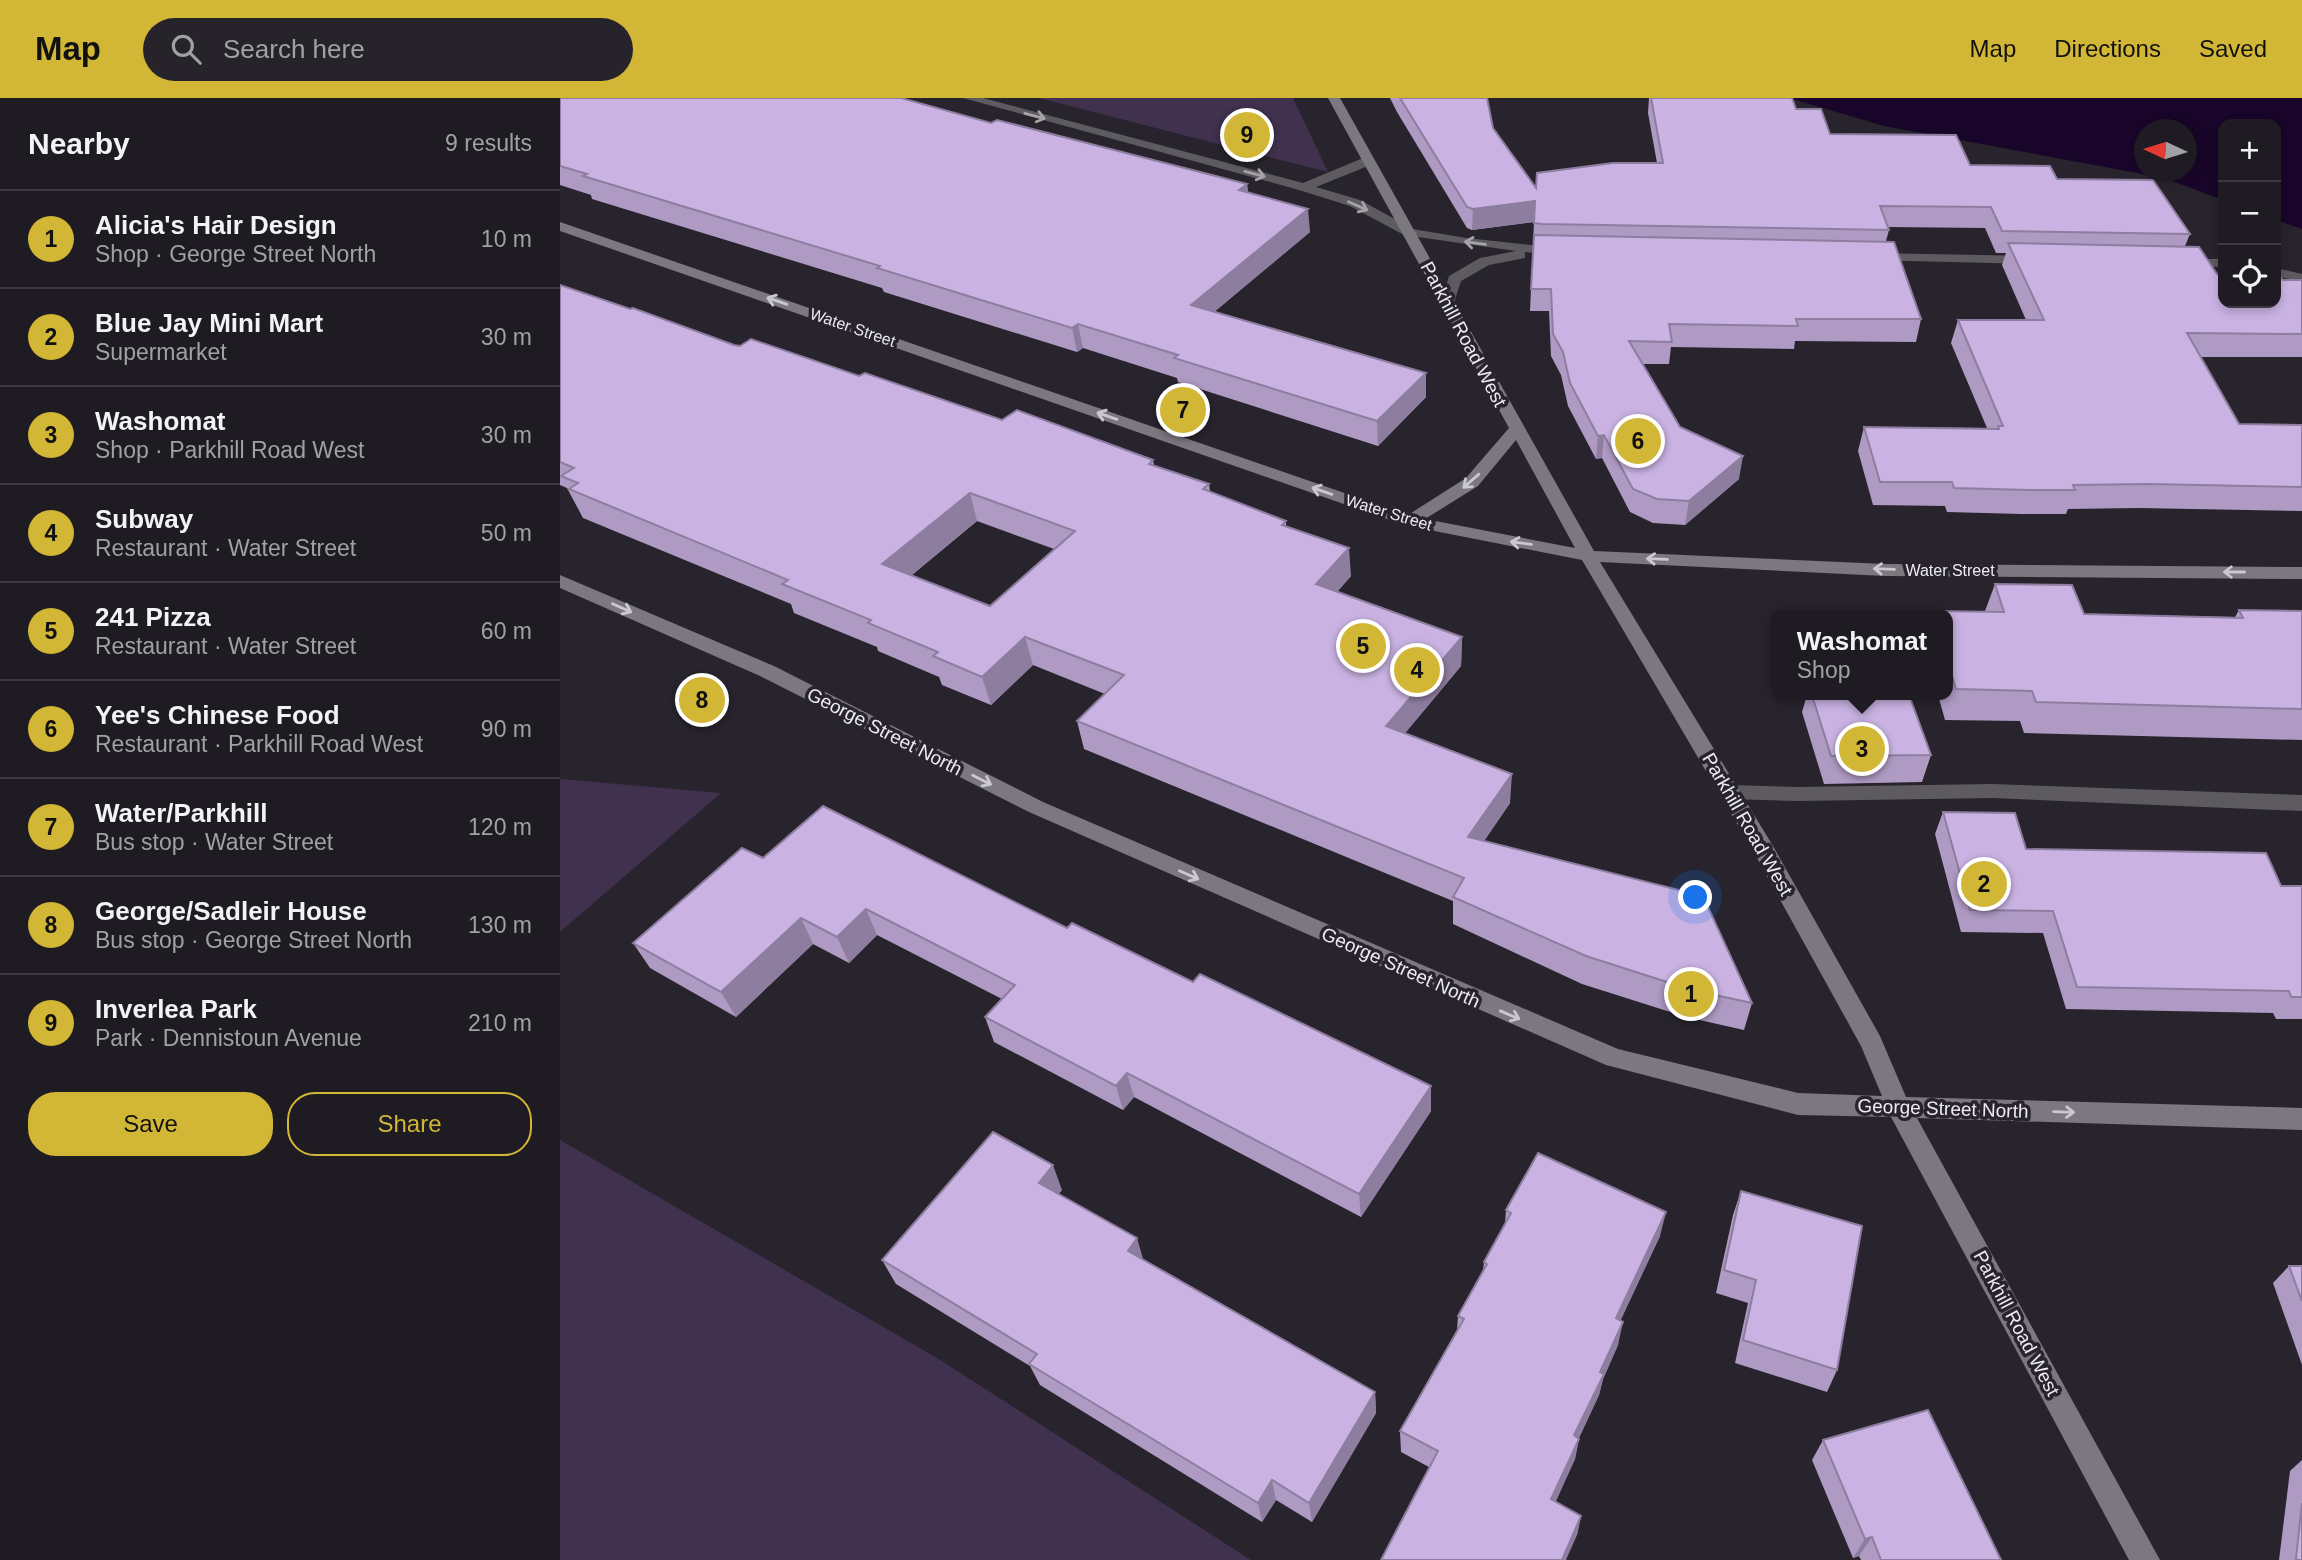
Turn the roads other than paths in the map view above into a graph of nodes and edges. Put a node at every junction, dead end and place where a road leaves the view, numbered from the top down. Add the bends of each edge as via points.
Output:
1 (970, 98) edge
2 (1334, 98) edge
3 (1368, 162) junction
4 (1304, 187) junction
5 (560, 226) edge
6 (1409, 232) junction
7 (1541, 252) junction
8 (1581, 252) edge
9 (1852, 257) edge
10 (2045, 260) edge
11 (2168, 262) edge
12 (2218, 263) edge
13 (2281, 273) edge
14 (2302, 278) edge
15 (1448, 303) junction
16 (1516, 429) junction
17 (1410, 521) junction
18 (1588, 556) junction
19 (2302, 573) edge
20 (560, 580) edge
21 (1731, 792) junction
22 (2302, 803) edge
23 (1898, 1106) junction
24 (2302, 1119) edge
25 (2145, 1560) edge

1 -> 4 street
2 - 3 main road, Parkhill Road West
3 - 4 street
3 - 6 main road, Parkhill Road West
4 -> 6 street via 1355,203
17 -> 5 main road, Water Street
7 -> 6 street
6 - 15 main road, Parkhill Road West
7 - 8 street
7 - 15 street via 1485,261 1454,279
9 - 10 street
11 - 12 street
13 - 14 street
15 - 16 main road, Parkhill Road West
16 -> 17 main road via 1472,482
16 - 18 main road, Parkhill Road West
18 -> 17 main road, Water Street
19 -> 18 main road, Water Street via 1885,570
18 - 21 main road, Parkhill Road West
20 -> 23 main road, George Street North via 767,671 1036,807 1614,1058 1798,1104
21 - 22 street via 1992,791
21 - 23 main road, Parkhill Road West via 1872,1044
23 -> 24 main road, George Street North
23 - 25 main road, Parkhill Road West

